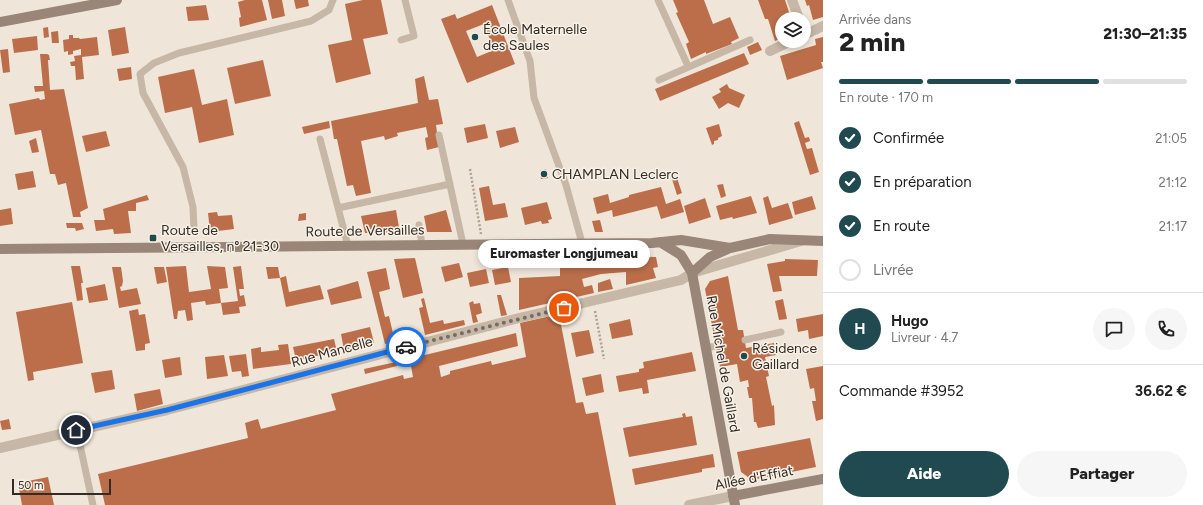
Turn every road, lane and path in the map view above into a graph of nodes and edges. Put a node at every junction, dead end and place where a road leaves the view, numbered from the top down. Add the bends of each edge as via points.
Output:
1 (117, 0) edge
2 (333, 0) edge
3 (404, 0) edge
4 (508, 0) edge
5 (658, 0) edge
6 (792, 0) edge
7 (796, 12) edge
8 (0, 22) edge
9 (823, 26) edge
10 (811, 31) edge
11 (401, 40) dead end
12 (750, 40) dead end
13 (776, 48) edge
14 (770, 51) dead end
15 (688, 66) junction
16 (659, 80) dead end
17 (439, 135) dead end
18 (320, 139) dead end
19 (470, 169) dead end
20 (450, 184) junction
21 (338, 208) junction
22 (419, 225) dead end
23 (194, 230) dead end
24 (803, 241) junction
25 (823, 241) edge
26 (660, 242) junction
27 (582, 243) junction
28 (463, 244) junction
29 (483, 244) junction
30 (422, 245) junction
31 (348, 246) junction
32 (730, 248) junction
33 (0, 249) edge
34 (692, 273) junction
35 (593, 301) junction
36 (781, 332) dead end
37 (745, 340) dead end
38 (604, 359) dead end
39 (80, 445) dead end
40 (0, 448) edge
41 (823, 478) edge
42 (734, 501) edge
43 (93, 505) edge
44 (689, 505) edge

1 - 8 main road
2 - 23 lane via 330,10 311,21 179,53 154,63 140,74 143,92 183,167 193,207
3 - 11 lane via 414,36
4 - 27 lane via 530,61 534,98 563,178
5 - 15 lane
6 - 7 street
9 - 10 street
12 - 15 lane
13 - 14 street
15 - 16 lane
17 - 20 lane
18 - 21 lane
19 - 29 path
20 - 21 lane
20 - 28 lane
21 - 31 lane
22 - 30 lane
24 - 25 main road, Route de Versailles
24 - 32 main road, Route de Versailles via 770,239
24 - 34 street, Rue Mancelle
26 - 27 main road, Route de Versailles
26 - 32 main road, Route de Versailles via 681,240
26 - 34 main road, Rue Michel de Gaillard via 681,255
27 - 29 main road, Route de Versailles
28 - 29 main road, Route de Versailles
28 - 30 main road, Route de Versailles
30 - 31 main road, Route de Versailles
31 - 33 main road, Route de Versailles
32 - 34 main road, Route de Versailles via 710,256
34 - 35 street, Rue Mancelle via 681,280
34 - 42 main road, Rue Michel de Gaillard via 711,347
35 - 38 path
35 - 40 street, Rue Mancelle via 167,410
36 - 37 lane
39 - 43 lane
41 - 42 main road, Allée d'Effiat
42 - 44 street, Allée d'Effiat

